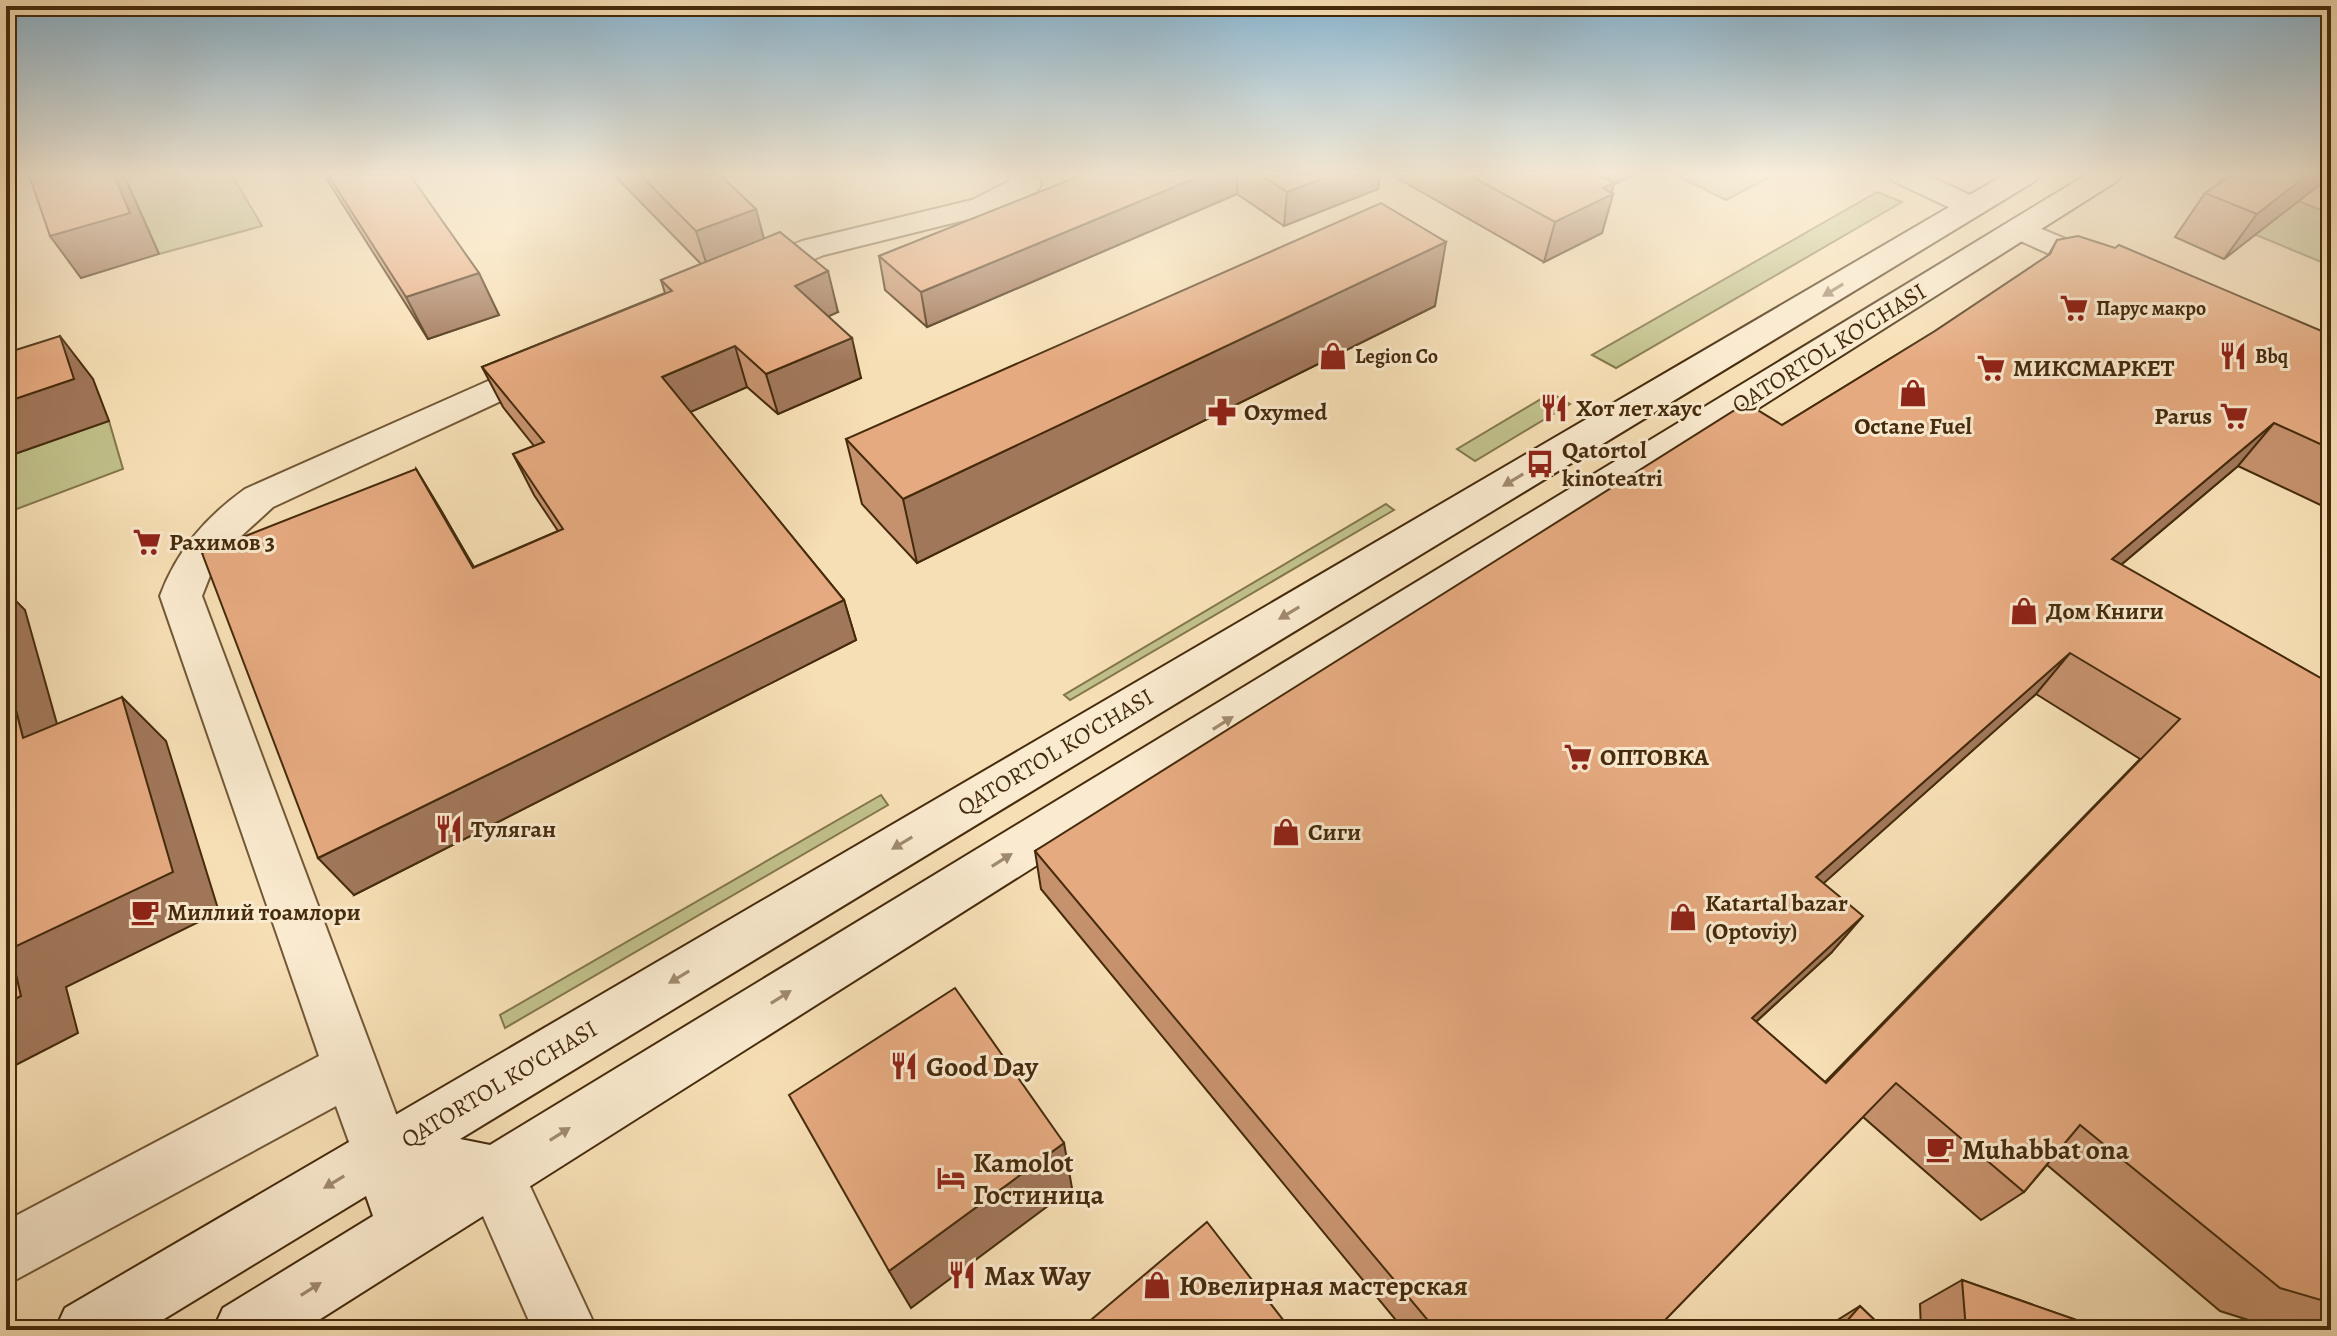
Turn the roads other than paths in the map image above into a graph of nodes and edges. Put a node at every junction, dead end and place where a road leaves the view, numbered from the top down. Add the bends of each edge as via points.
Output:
1 (857, 237) edge
2 (1921, 237) edge
3 (2007, 237) edge
4 (2039, 237) edge
5 (725, 284) edge
6 (2143, 284) edge
7 (572, 354) edge
8 (1636, 407) junction
9 (1685, 437) junction
10 (350, 1069) junction
11 (461, 1106) junction
12 (382, 1154) junction
13 (494, 1175) junction
14 (407, 1230) junction
15 (6, 1254) edge
16 (87, 1330) edge
17 (245, 1330) edge
18 (565, 1330) edge

1 - 5 main road via 813,248
2 -> 8 main road, QATORTOL KO'CHASI
3 - 9 main road, QATORTOL KO'CHASI
4 - 6 main road
7 - 10 main road via 259,498 229,519 188,571 181,596
8 - 9 main road
8 -> 11 main road, QATORTOL KO'CHASI
13 -> 9 main road, QATORTOL KO'CHASI
10 - 12 main road
10 - 15 main road
11 - 12 main road, QATORTOL KO'CHASI
11 - 13 main road
12 - 13 main road
12 - 14 main road
12 -> 16 main road, QATORTOL KO'CHASI
13 - 14 main road, QATORTOL KO'CHASI
13 - 18 main road
17 -> 14 main road, QATORTOL KO'CHASI

